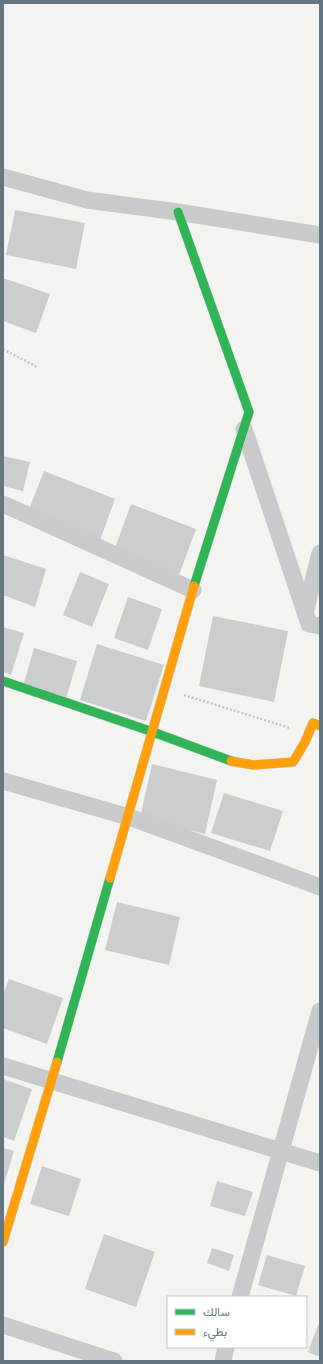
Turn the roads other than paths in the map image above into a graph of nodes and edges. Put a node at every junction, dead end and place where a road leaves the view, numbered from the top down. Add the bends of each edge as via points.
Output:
1 (3, 177) edge
2 (178, 212) junction
3 (320, 235) edge
4 (244, 429) junction
5 (3, 504) edge
6 (320, 553) edge
7 (193, 590) junction
8 (305, 613) junction
9 (320, 626) edge
10 (3, 682) edge
11 (320, 726) edge
12 (153, 732) junction
13 (3, 781) edge
14 (129, 817) junction
15 (320, 887) edge
16 (320, 1011) edge
17 (3, 1066) edge
18 (52, 1081) junction
19 (281, 1152) junction
20 (320, 1163) edge
21 (3, 1242) edge
22 (240, 1296) edge
23 (3, 1325) edge
24 (226, 1348) edge
25 (114, 1361) edge
26 (222, 1361) edge

1 - 2 street via 87,200
2 - 3 street
2 - 4 street via 249,412
4 - 7 street
4 - 8 street
5 - 7 street
6 - 8 street
7 - 12 street
8 - 9 street via 309,624
10 - 12 street
11 - 12 street via 313,723 293,762 253,765 228,761
12 - 14 street
13 - 14 street
14 - 15 street
14 - 18 street
16 - 19 street
17 - 18 street
18 - 19 street
18 - 21 street
19 - 20 street
19 - 22 street
23 - 25 street
24 - 26 street

